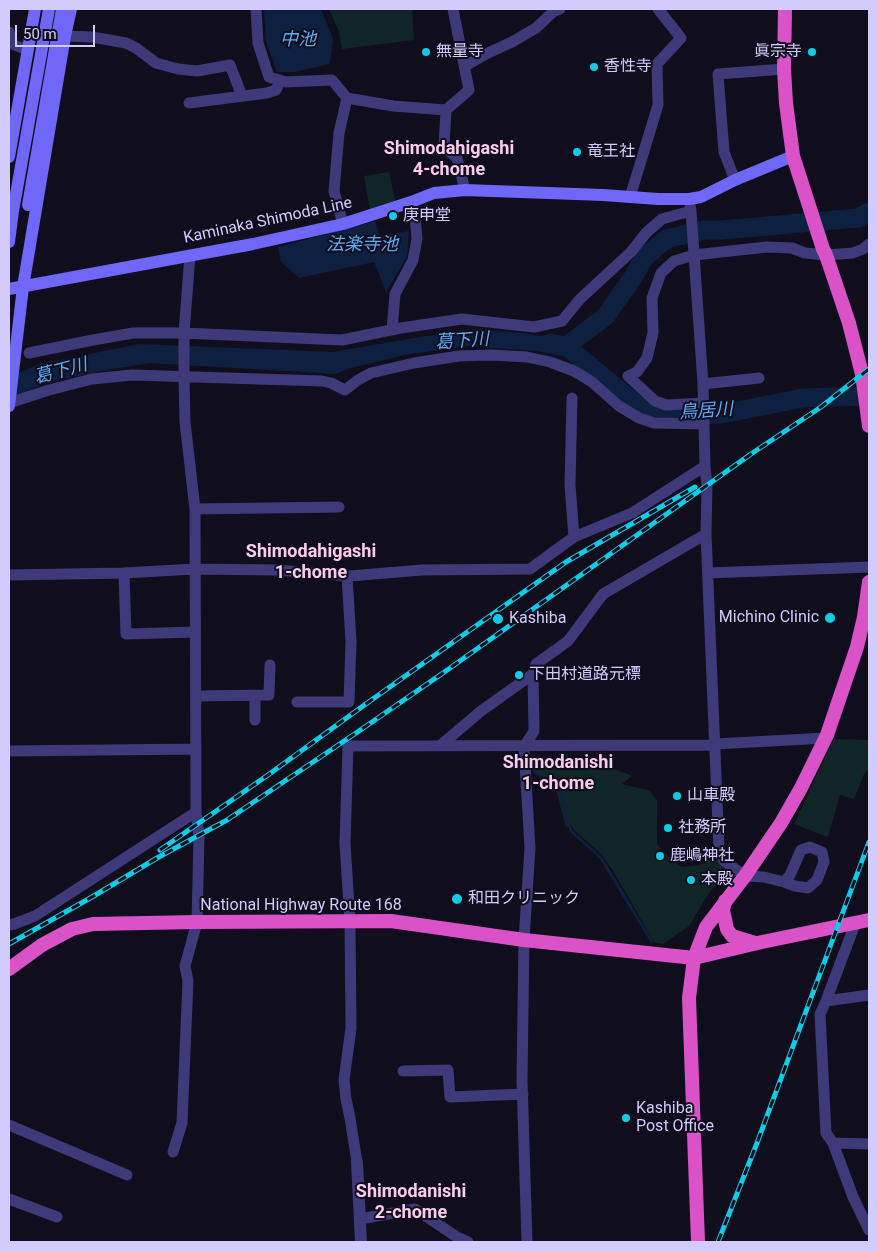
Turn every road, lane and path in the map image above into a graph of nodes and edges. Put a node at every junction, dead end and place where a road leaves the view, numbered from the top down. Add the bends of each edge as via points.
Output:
1 (35, 9) edge
2 (71, 9) edge
3 (256, 9) edge
4 (453, 9) edge
5 (560, 9) edge
6 (658, 9) edge
7 (785, 9) edge
8 (54, 13) edge
9 (9, 32) edge
10 (65, 36) junction
11 (27, 50) junction
12 (465, 66) junction
13 (784, 69) junction
14 (280, 81) junction
15 (242, 96) junction
16 (347, 98) junction
17 (189, 103) dead end
18 (446, 110) junction
19 (793, 156) junction
20 (9, 157) edge
21 (735, 180) junction
22 (465, 190) junction
23 (630, 197) junction
24 (412, 202) junction
25 (690, 205) junction
26 (343, 224) junction
27 (9, 242) edge
28 (869, 244) edge
29 (824, 252) junction
30 (190, 255) junction
31 (694, 255) junction
32 (23, 287) junction
33 (9, 289) edge
34 (392, 330) junction
35 (184, 333) junction
36 (12, 352) edge
37 (29, 353) dead end
38 (184, 377) junction
39 (759, 378) dead end
40 (703, 384) junction
41 (572, 398) dead end
42 (703, 403) junction
43 (9, 404) edge
44 (704, 424) junction
45 (869, 426) edge
46 (705, 466) junction
47 (339, 508) dead end
48 (194, 509) junction
49 (706, 534) junction
50 (574, 536) junction
51 (869, 567) edge
52 (194, 569) junction
53 (124, 573) junction
54 (708, 573) junction
55 (9, 575) edge
56 (347, 576) junction
57 (869, 582) edge
58 (195, 632) junction
59 (270, 665) dead end
60 (533, 674) junction
61 (255, 695) junction
62 (196, 696) junction
63 (297, 702) dead end
64 (255, 720) dead end
65 (826, 738) junction
66 (441, 745) junction
67 (715, 745) junction
68 (524, 746) junction
69 (196, 749) junction
70 (9, 751) edge
71 (196, 812) junction
72 (745, 876) junction
73 (784, 882) dead end
74 (726, 901) junction
75 (869, 920) edge
76 (197, 922) junction
77 (350, 922) junction
78 (855, 924) junction
79 (9, 925) edge
80 (524, 940) junction
81 (756, 943) junction
82 (694, 958) junction
83 (9, 969) edge
84 (869, 995) edge
85 (826, 1001) junction
86 (403, 1071) dead end
87 (523, 1094) junction
88 (9, 1125) edge
89 (833, 1143) junction
90 (869, 1144) edge
91 (172, 1152) dead end
92 (357, 1162) joint
93 (127, 1175) dead end
94 (9, 1199) edge
95 (58, 1217) dead end
96 (360, 1219) junction
97 (869, 1230) edge
98 (360, 1242) edge
99 (468, 1242) edge
100 (527, 1242) edge
101 (698, 1242) edge

1 - 11 main road
2 - 10 main road
3 - 14 street via 258,43 269,78
4 - 12 street
5 - 12 street via 536,28
6 - 23 street via 681,38 657,64 658,105
7 - 13 highway
8 - 27 main road
8 - 36 main road
9 - 11 street via 12,44
10 - 15 street via 126,43 156,63 178,69 197,71 230,65
10 - 32 main road
11 - 20 main road
12 - 18 street via 469,90
13 - 19 highway
13 - 21 street via 718,74 724,152
14 - 15 street via 276,90
14 - 16 street via 332,80
15 - 17 street
16 - 18 street
16 - 26 street via 338,133 334,191
18 - 22 street via 444,147 457,158
19 - 21 main road, Kaminaka Shimoda Line
19 - 29 highway
21 - 25 main road, Kaminaka Shimoda Line
22 - 23 main road, Kaminaka Shimoda Line
22 - 24 main road, Kaminaka Shimoda Line via 434,193
23 - 25 main road, Kaminaka Shimoda Line
24 - 26 main road, Kaminaka Shimoda Line
24 - 34 street via 417,239 413,260 395,294
25 - 31 street
25 - 34 street via 662,219 646,233 562,321 534,327 462,320
26 - 30 main road, Kaminaka Shimoda Line
28 - 29 street via 853,252
29 - 31 street via 805,253 792,248 767,247
29 - 45 highway via 849,323 862,374
30 - 32 main road, Kaminaka Shimoda Line
30 - 35 street
31 - 40 street
31 - 42 street via 674,261 661,273 652,298 653,333 647,358 637,372 628,376 655,401 666,405
32 - 33 main road, Kaminaka Shimoda Line
32 - 36 main road
34 - 35 street via 342,340
35 - 37 street via 133,333
35 - 38 street
36 - 43 main road
38 - 43 street via 132,375 92,379
38 - 44 street via 322,381 345,390 371,373 414,363 459,356 527,357 574,371 639,418 654,423
38 - 48 street
39 - 40 street
40 - 42 street
41 - 50 street via 570,485
42 - 44 street
44 - 46 street
46 - 49 street
46 - 50 street via 632,513
47 - 48 street
48 - 52 street
49 - 54 street
49 - 60 street via 603,594 568,641 536,664
50 - 56 street via 530,569 422,570
51 - 54 street
52 - 53 street
52 - 56 street via 276,570
52 - 58 street
53 - 55 street
53 - 58 street via 126,634
54 - 67 street
56 - 63 street via 351,641 349,702
57 - 65 highway via 857,648
58 - 62 street
59 - 61 street via 269,695
60 - 66 street
60 - 68 street via 534,731
61 - 62 street
61 - 64 street
62 - 69 street
65 - 67 street
65 - 72 highway via 785,816
66 - 68 street
66 - 77 street via 348,746 345,843
67 - 68 street
67 - 72 street via 719,849 724,861
68 - 80 street via 530,848
69 - 70 street
69 - 71 street
71 - 76 street via 199,836
71 - 79 street via 35,916
72 - 73 street
72 - 74 highway
74 - 81 highway via 723,910 727,929 732,936
74 - 82 highway via 706,927
75 - 78 highway, National Highway Route 168
76 - 77 highway, National Highway Route 168
76 - 83 highway, National Highway Route 168 via 93,924 72,928
76 - 91 street via 185,966 188,982 182,1123
77 - 80 highway, National Highway Route 168 via 390,921
77 - 92 street via 351,1028 344,1080
78 - 81 highway, National Highway Route 168
78 - 85 street
80 - 82 highway, National Highway Route 168
80 - 87 street
81 - 82 highway, National Highway Route 168
82 - 101 highway via 689,998
84 - 85 street
85 - 89 street via 820,1014 826,1133
86 - 87 street via 448,1070 450,1097
87 - 100 street
88 - 93 street
89 - 90 street
89 - 97 street
92 - 96 street
94 - 95 street
96 - 98 street
96 - 99 street via 415,1209

